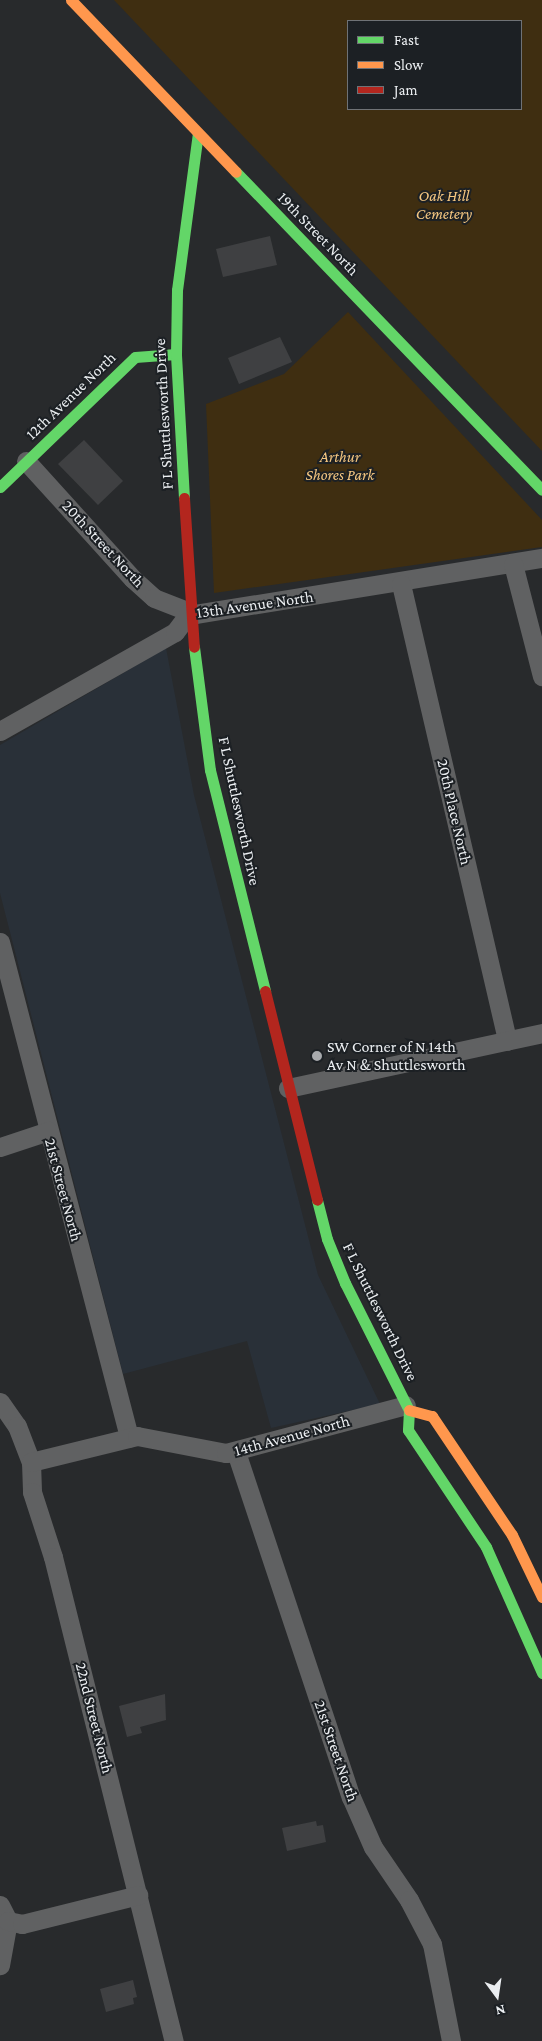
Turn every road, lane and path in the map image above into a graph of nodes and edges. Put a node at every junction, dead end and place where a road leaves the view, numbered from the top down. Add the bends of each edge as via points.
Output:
1 (71, 0) edge
2 (198, 133) junction
3 (176, 354) junction
4 (26, 462) junction
5 (0, 487) edge
6 (542, 490) edge
7 (542, 558) edge
8 (513, 564) junction
9 (401, 584) junction
10 (190, 612) junction
11 (542, 676) edge
12 (0, 731) edge
13 (0, 942) edge
14 (542, 1033) edge
15 (507, 1041) junction
16 (288, 1088) junction
17 (48, 1131) junction
18 (0, 1147) edge
19 (0, 1402) edge
20 (408, 1408) junction
21 (129, 1437) junction
22 (236, 1452) junction
23 (31, 1462) junction
24 (542, 1597) edge
25 (542, 1673) edge
26 (138, 1895) junction
27 (4, 1913) edge
28 (0, 1966) edge
29 (174, 2041) edge
30 (452, 2041) edge

1 - 2 main road, 19th Street North
2 - 3 main road, F L Shuttlesworth Drive via 176,290
2 - 6 main road, 19th Street North
3 - 4 main road, 12th Avenue North via 135,357
3 - 10 main road, F L Shuttlesworth Drive
4 - 5 main road, 12th Avenue North
4 - 10 street, 20th Street North via 133,579 154,598
7 - 8 street, 13th Avenue North
8 - 9 street, 13th Avenue North
8 - 11 street
9 - 10 street, 13th Avenue North via 272,604
9 - 15 street, 20th Place North
10 - 12 street, 13th Avenue North via 175,632
10 - 16 main road, F L Shuttlesworth Drive via 210,770
13 - 17 street, 21st Street North
14 - 15 street
15 - 16 street
16 - 20 main road, F L Shuttlesworth Drive via 327,1239 345,1283
17 - 18 street
17 - 21 street, 21st Street North
19 - 23 street, 22nd Street North via 17,1426
20 - 22 street, 14th Avenue North
20 - 24 main road via 432,1416 512,1535
20 - 25 main road, F L Shuttlesworth Drive via 408,1430 486,1547
21 - 22 street, 14th Avenue North via 148,1437 208,1451
21 - 23 street, 14th Avenue North
22 - 30 street, 21st Street North via 351,1797 373,1847 409,1900 432,1944
23 - 26 street, 22nd Street North via 32,1492 53,1557
26 - 27 street via 22,1924
26 - 29 street, 22nd Street North
27 - 28 street

